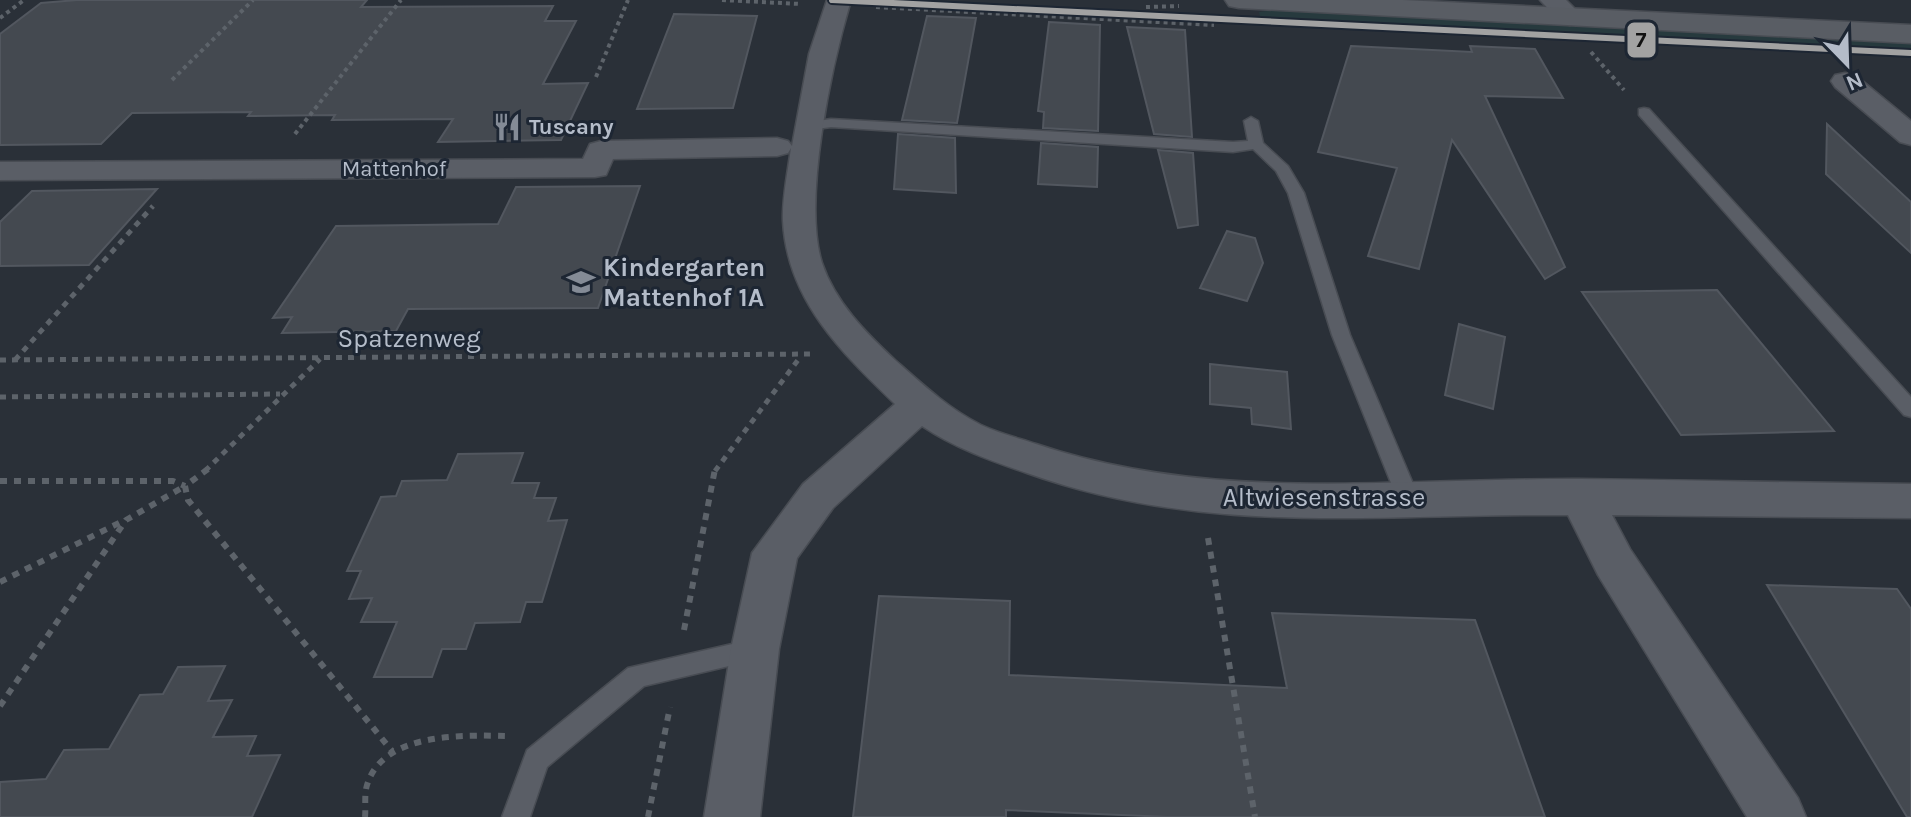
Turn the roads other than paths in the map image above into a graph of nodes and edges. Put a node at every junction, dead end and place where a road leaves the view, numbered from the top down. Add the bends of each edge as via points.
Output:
1 (839, 0) edge
2 (1239, 0) edge
3 (1568, 19) edge
4 (1911, 34) edge
5 (1845, 81) dead end
6 (1644, 112) road end
7 (1251, 121) dead end
8 (809, 126) junction
9 (1911, 136) edge
10 (1256, 144) junction
11 (777, 147) dead end
12 (0, 171) edge
13 (920, 405) junction
14 (1911, 410) edge
15 (1580, 496) junction
16 (1408, 498) junction
17 (1911, 501) edge
18 (755, 649) junction
19 (516, 817) edge
20 (732, 817) edge
21 (1778, 817) edge

1 - 8 street, Altwiesenstrasse via 822,54
2 - 3 street
3 - 4 street
5 - 9 street
6 - 14 lane
7 - 10 lane
8 - 10 lane
8 - 13 street, Altwiesenstrasse via 799,218 805,263 825,304 855,344
10 - 16 lane via 1283,169 1296,193 1341,335
11 - 12 street, Mattenhof via 601,150 595,168
13 - 16 street, Altwiesenstrasse via 967,436 1076,474 1172,494 1281,503
13 - 18 street via 818,496 775,553
15 - 16 street, Altwiesenstrasse
15 - 17 street, Altwiesenstrasse
15 - 21 street via 1614,562
18 - 19 lane via 637,676 536,759
18 - 20 street

